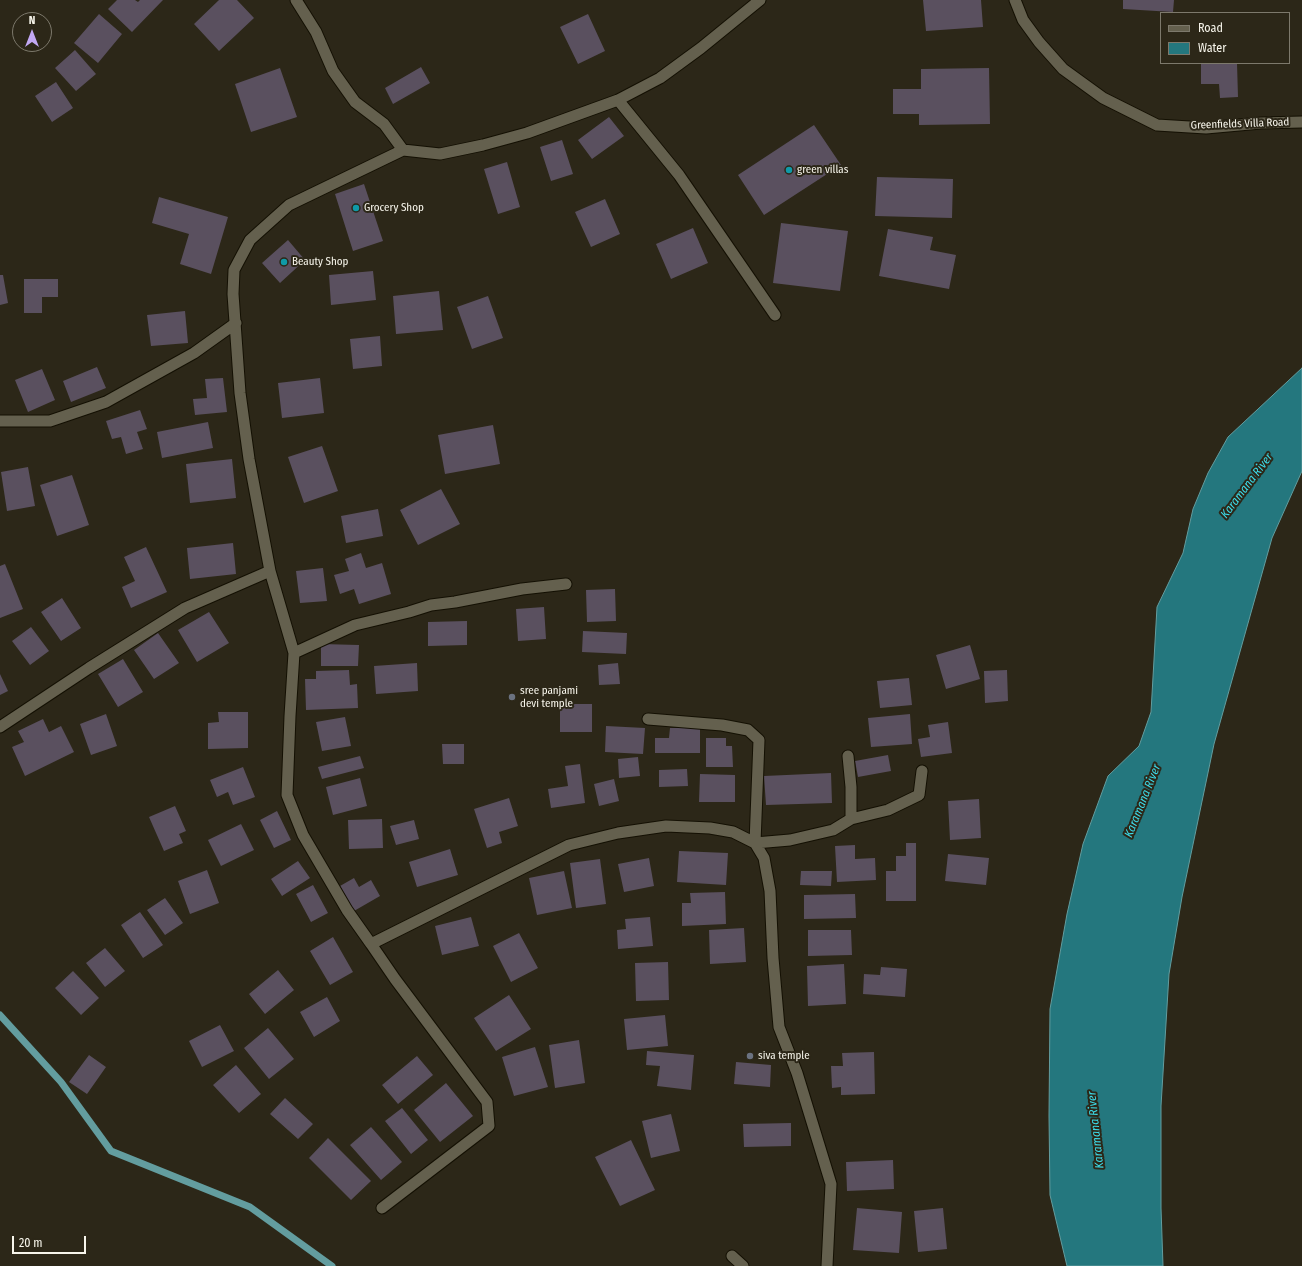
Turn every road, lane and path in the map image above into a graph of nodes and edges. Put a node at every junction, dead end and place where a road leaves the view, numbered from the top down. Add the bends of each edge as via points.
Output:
1 (296, 0) edge
2 (760, 0) edge
3 (1015, 0) edge
4 (618, 100) junction
5 (1302, 122) edge
6 (403, 150) junction
7 (775, 315) dead end
8 (236, 323) junction
9 (0, 421) edge
10 (270, 571) junction
11 (566, 584) dead end
12 (294, 653) junction
13 (648, 719) dead end
14 (0, 727) edge
15 (848, 756) dead end
16 (922, 771) dead end
17 (850, 819) junction
18 (755, 843) junction
19 (371, 944) junction
20 (382, 1208) dead end
21 (732, 1256) dead end
22 (743, 1266) edge
23 (827, 1266) edge

1 - 6 street via 316,32 333,70 355,102 384,124
2 - 4 street via 660,78
3 - 5 street, Greenfields Villa Road via 1023,20 1063,69 1103,98 1157,125 1206,128
4 - 6 street via 527,133 483,145 440,154
4 - 7 street via 679,175
6 - 8 street via 289,205 250,240 234,270
8 - 9 street via 194,352 106,402 50,421
8 - 10 street via 240,393 249,459
10 - 12 street
10 - 14 street via 185,608
11 - 12 street via 431,605 355,625
12 - 19 street via 287,795 303,835 347,910
13 - 18 street via 728,726 748,730 759,740
15 - 17 street
16 - 17 street via 920,795 888,810
17 - 18 street via 832,830 790,840
18 - 19 street via 733,832 666,826 618,833 569,845
18 - 23 street via 764,858 770,891 779,1027 798,1073 830,1184
19 - 20 street via 486,1102 489,1126
21 - 22 street

